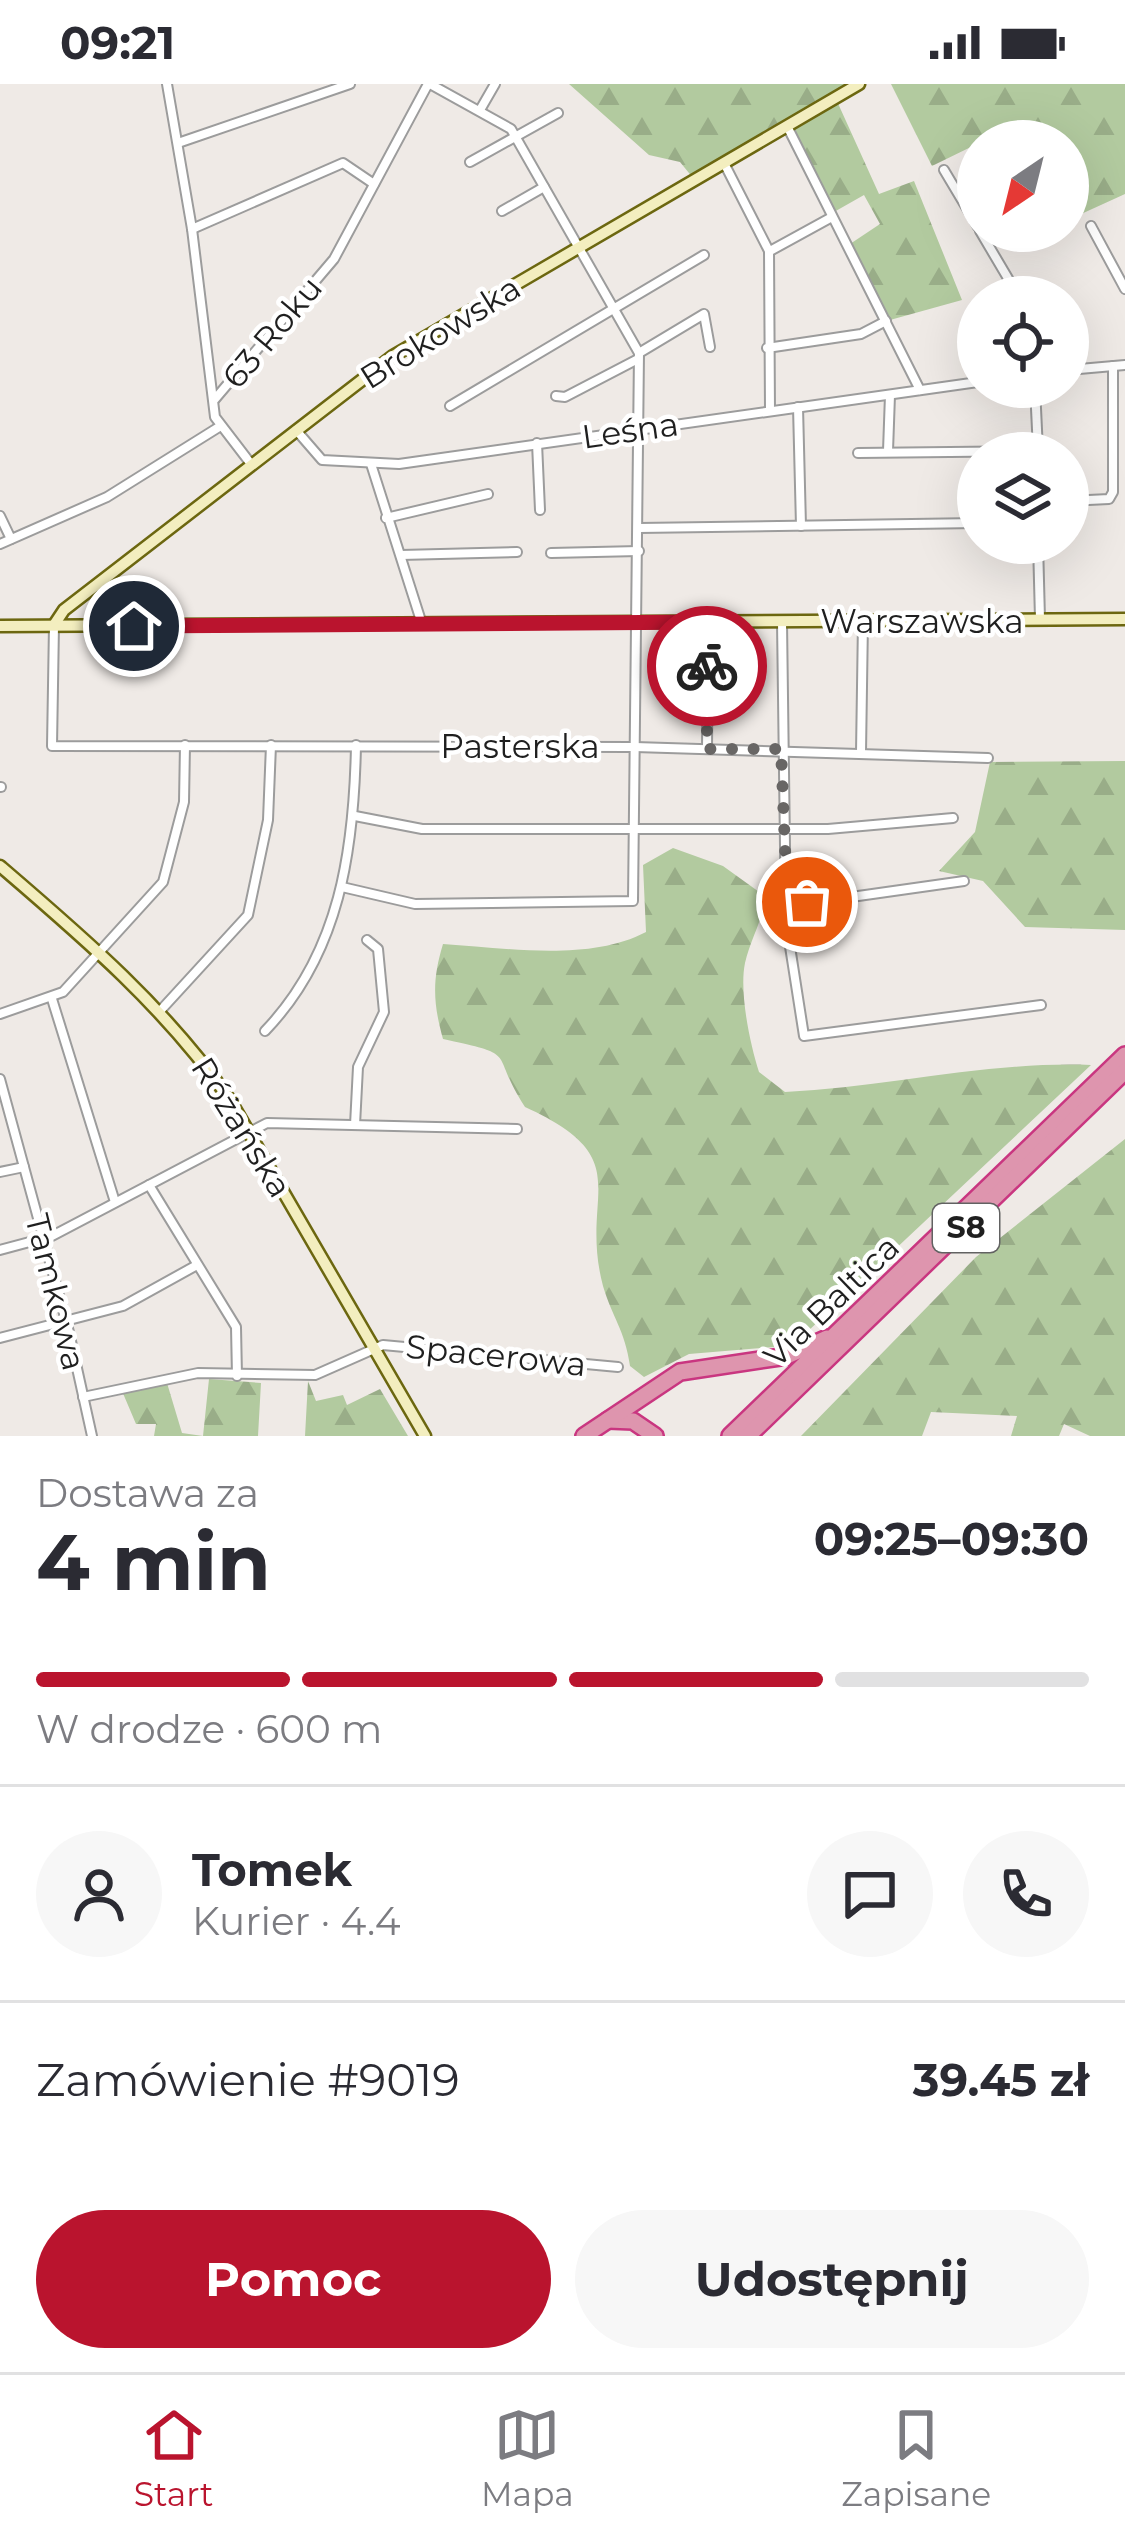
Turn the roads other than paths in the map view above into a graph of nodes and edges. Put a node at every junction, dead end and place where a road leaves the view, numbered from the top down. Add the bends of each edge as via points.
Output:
1 (167, 84) edge
2 (350, 84) edge
3 (429, 84) edge
4 (495, 84) edge
5 (859, 84) edge
6 (480, 110) junction
7 (558, 113) dead end
8 (787, 126) junction
9 (515, 136) junction
10 (178, 143) junction
11 (470, 162) dead end
12 (724, 163) junction
13 (944, 170) dead end
14 (374, 184) junction
15 (544, 187) junction
16 (957, 192) edge
17 (502, 211) dead end
18 (832, 217) junction
19 (1091, 226) dead end
20 (192, 229) junction
21 (579, 247) junction
22 (770, 251) junction
23 (704, 255) dead end
24 (1125, 289) edge
25 (613, 307) junction
26 (886, 321) junction
27 (710, 346) dead end
28 (767, 348) junction
29 (639, 356) junction
30 (1125, 365) edge
31 (1113, 366) junction
32 (1089, 368) edge
33 (957, 385) edge
34 (920, 390) junction
35 (890, 394) junction
36 (556, 395) dead end
37 (214, 400) junction
38 (450, 406) dead end
39 (798, 407) junction
40 (770, 410) junction
41 (219, 428) junction
42 (296, 430) junction
43 (638, 430) junction
44 (537, 443) junction
45 (888, 451) junction
46 (957, 451) edge
47 (858, 453) dead end
48 (251, 464) junction
49 (371, 464) junction
50 (488, 494) dead end
51 (1089, 500) edge
52 (539, 511) dead end
53 (0, 515) edge
54 (386, 518) junction
55 (957, 524) edge
56 (801, 526) junction
57 (639, 528) junction
58 (10, 538) junction
59 (0, 544) edge
60 (639, 551) junction
61 (517, 552) dead end
62 (551, 553) dead end
63 (401, 555) junction
64 (1039, 564) edge
65 (1125, 619) edge
66 (1040, 620) junction
67 (863, 621) junction
68 (708, 622) junction
69 (782, 622) junction
70 (639, 623) junction
71 (422, 624) junction
72 (54, 625) junction
73 (0, 626) edge
74 (271, 745) junction
75 (356, 745) junction
76 (184, 746) junction
77 (635, 747) junction
78 (707, 749) junction
79 (781, 749) junction
80 (861, 752) junction
81 (988, 758) dead end
82 (355, 816) junction
83 (952, 818) dead end
84 (633, 827) junction
85 (788, 830) junction
86 (0, 866) edge
87 (964, 881) dead end
88 (342, 887) junction
89 (787, 897) junction
90 (367, 940) dead end
91 (98, 952) junction
92 (52, 999) junction
93 (1042, 1005) dead end
94 (160, 1011) junction
95 (0, 1014) edge
96 (266, 1031) dead end
97 (1125, 1055) edge
98 (1125, 1071) edge
99 (1, 1085) edge
100 (355, 1125) junction
101 (517, 1129) dead end
102 (248, 1131) junction
103 (24, 1167) junction
104 (0, 1172) edge
105 (149, 1185) junction
106 (115, 1202) junction
107 (44, 1240) junction
108 (0, 1250) edge
109 (197, 1265) junction
110 (860, 1316) junction
111 (67, 1323) junction
112 (0, 1338) edge
113 (374, 1348) junction
114 (618, 1367) dead end
115 (237, 1376) junction
116 (83, 1397) junction
117 (608, 1420) junction
118 (92, 1436) edge
119 (424, 1436) edge
120 (584, 1436) edge
121 (655, 1436) edge
122 (730, 1436) edge
123 (748, 1436) edge

1 - 10 street
2 - 10 street
3 - 6 street
3 - 14 street, 63 Roku
4 - 6 street
5 - 8 street, Brokowska
6 - 9 street
7 - 9 street
8 - 12 street, Brokowska
8 - 18 street
9 - 11 street
9 - 15 street
10 - 20 street
12 - 21 street, Brokowska
12 - 22 street
13 - 16 street
14 - 20 street via 343,163
14 - 37 street, 63 Roku via 334,259
15 - 17 street
15 - 21 street
18 - 22 street
18 - 26 street
19 - 24 street
20 - 37 street
21 - 25 street
21 - 42 street, Brokowska via 393,356
22 - 28 street
23 - 25 street
25 - 29 street
25 - 38 street
26 - 28 street via 861,334
26 - 34 street
27 - 29 street via 704,314
28 - 40 street
29 - 36 street
29 - 43 street
30 - 31 street
31 - 32 street
31 - 51 street via 1113,493
33 - 34 street, Leśna
34 - 35 street, Leśna
35 - 39 street, Leśna
35 - 45 street
37 - 41 street, 63 Roku
39 - 40 street, Leśna
39 - 56 street
40 - 43 street, Leśna
41 - 48 street
41 - 58 street, 63 Roku via 107,497
42 - 48 street, Brokowska
42 - 49 street, Leśna via 314,456
43 - 44 street, Leśna
43 - 57 street
44 - 49 street, Leśna
44 - 52 street
45 - 46 street
45 - 47 street
48 - 72 street, Brokowska
49 - 54 street
50 - 54 street
53 - 58 street
54 - 63 street
55 - 56 street
56 - 57 street
57 - 60 street
58 - 59 street, 63 Roku
60 - 62 street
60 - 70 street
61 - 63 street
63 - 71 street
64 - 66 street
65 - 66 street, Warszawska
66 - 67 street, Warszawska
67 - 69 street, Warszawska
67 - 80 street
68 - 69 street, Warszawska
68 - 70 street, Warszawska
68 - 78 street
69 - 79 street
70 - 71 street, Warszawska
70 - 77 street
71 - 72 street, Warszawska
72 - 73 street, Warszawska
72 - 76 street, Pasterska via 52,746
74 - 75 street, Pasterska
74 - 76 street, Pasterska
74 - 94 street via 271,802 248,915
75 - 77 street, Pasterska
75 - 82 street
76 - 91 street via 184,802 170,867
77 - 78 street, Pasterska
77 - 84 street
78 - 79 street, Pasterska
79 - 80 street, Pasterska
79 - 85 street
80 - 81 street, Pasterska
82 - 84 street via 422,829
82 - 88 street
83 - 85 street
84 - 85 street
84 - 88 street via 633,902 415,904
85 - 89 street
86 - 91 street, Różańska
87 - 89 street via 816,902
88 - 96 street via 303,989
89 - 93 street via 804,1036
90 - 100 street via 377,949 384,1012 358,1067
91 - 92 street
91 - 94 street, Różańska
92 - 95 street
92 - 106 street
94 - 102 street, Różańska
97 - 110 highway, Via Baltica / S8
98 - 123 highway, Via Baltica / S8
99 - 103 street, Tamkowa
100 - 101 street
100 - 102 street via 267,1123
102 - 105 street
102 - 113 street, Różańska
103 - 104 street
103 - 107 street, Tamkowa
105 - 106 street
105 - 109 street
106 - 107 street
107 - 108 street
107 - 111 street, Tamkowa
109 - 111 street via 123,1306
109 - 115 street via 236,1327
110 - 117 highway via 798,1353 680,1372
110 - 122 highway, Via Baltica / S8
111 - 112 street
111 - 116 street, Tamkowa
113 - 114 street, Spacerowa
113 - 115 street via 315,1375
113 - 119 street, Różańska
115 - 116 street via 198,1373
116 - 118 street, Tamkowa
117 - 120 highway
117 - 121 highway via 633,1421

